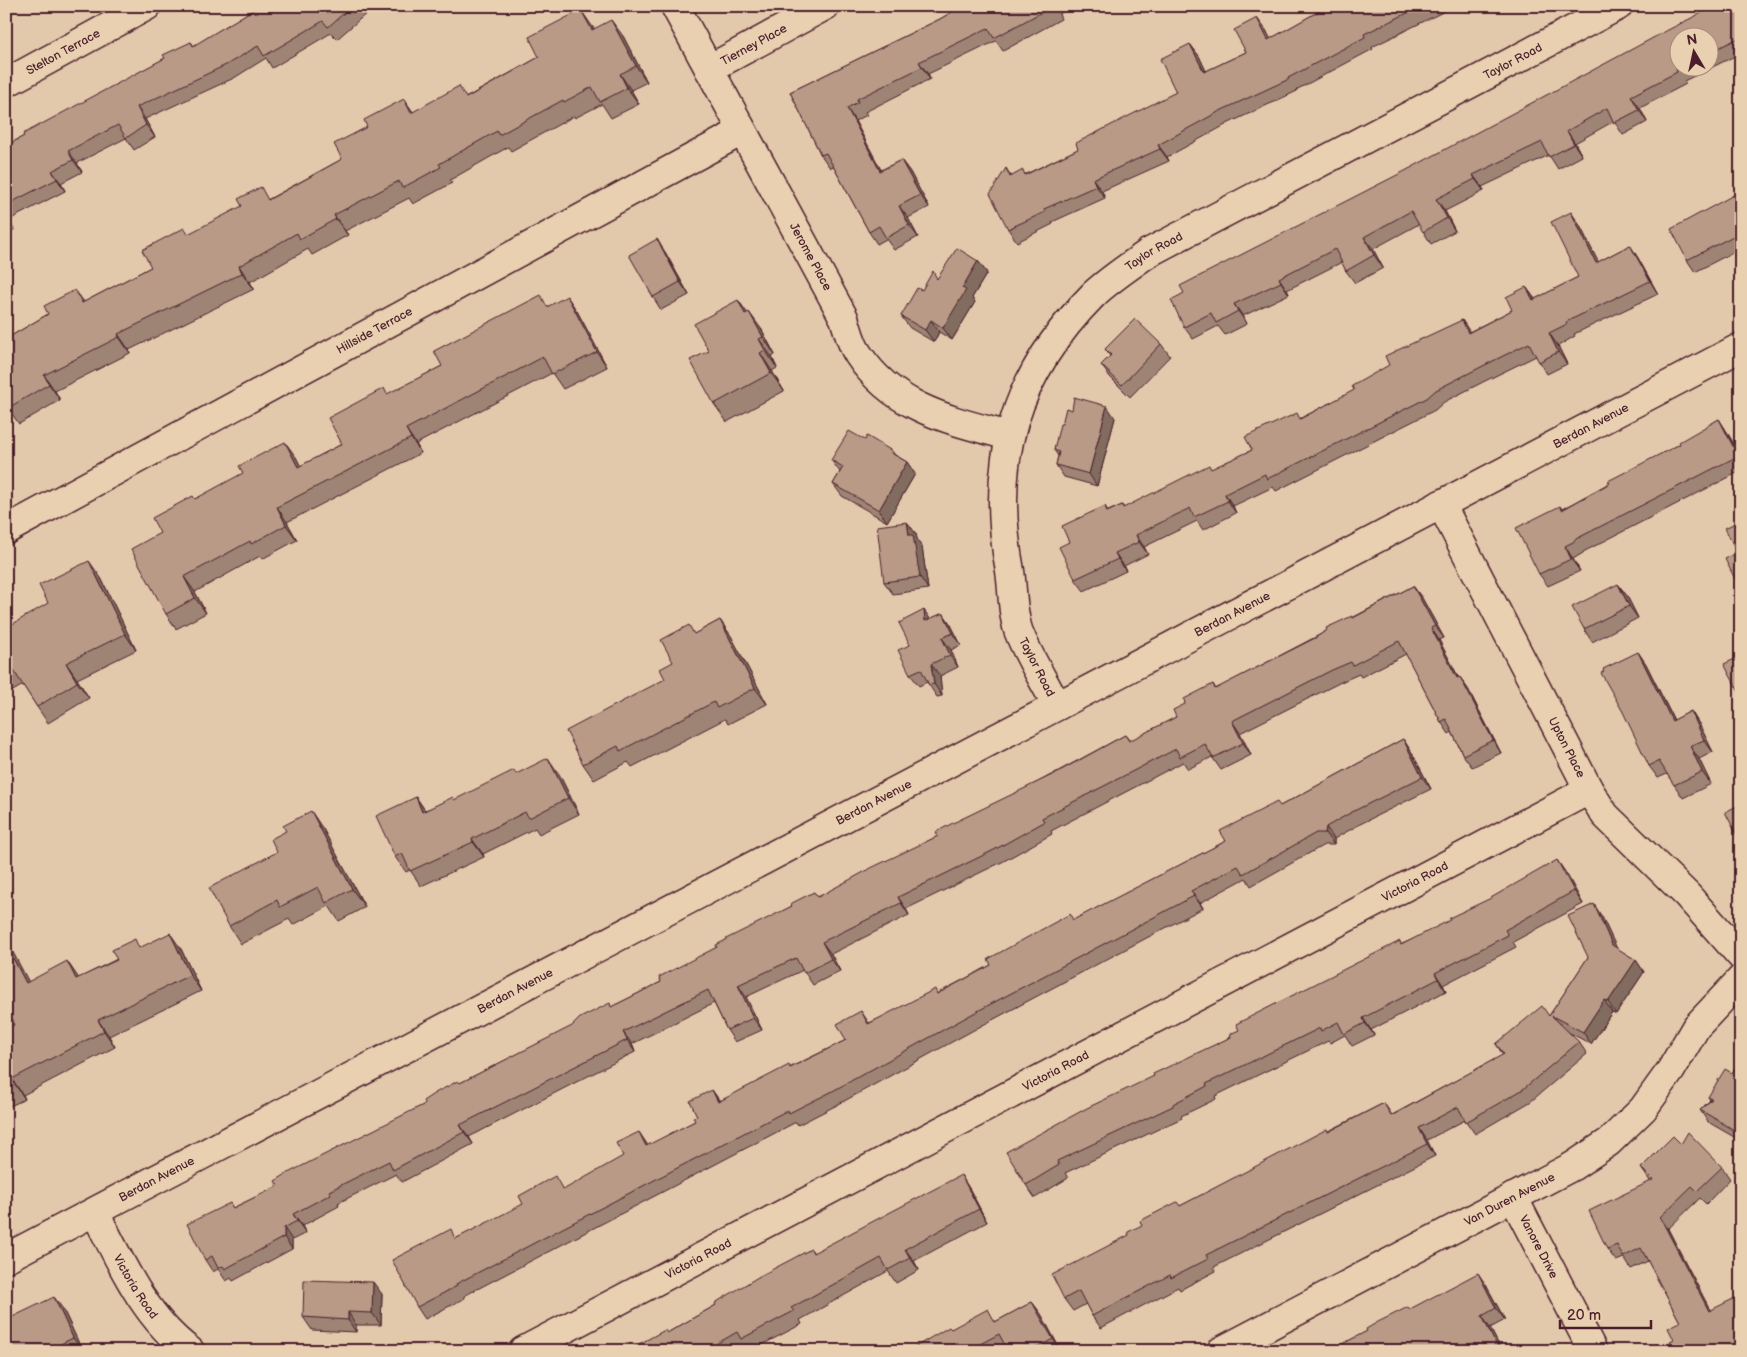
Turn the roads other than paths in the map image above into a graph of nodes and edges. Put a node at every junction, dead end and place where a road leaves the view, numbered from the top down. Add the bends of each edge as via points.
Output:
1 (147, 6) edge
2 (675, 6) edge
3 (825, 6) edge
4 (1618, 6) edge
5 (709, 69) junction
6 (6, 83) edge
7 (742, 131) junction
8 (1741, 347) edge
9 (1009, 436) junction
10 (1441, 504) junction
11 (6, 530) edge
12 (1057, 706) junction
13 (1589, 790) junction
14 (1741, 956) edge
15 (1741, 979) edge
16 (1513, 1197) junction
17 (95, 1212) junction
18 (6, 1258) edge
19 (190, 1351) edge
20 (523, 1351) edge
21 (1221, 1351) edge
22 (1593, 1351) edge

1 - 6 street, Stelton Terrace
2 - 5 street, Jerome Place
3 - 5 street, Tierney Place
4 - 9 street, Taylor Road via 1148,253 1095,293 1059,333 1035,370
5 - 7 street, Jerome Place
7 - 9 street, Jerome Place via 844,318 857,353 878,379 902,399 929,413
7 - 11 street, Hillside Terrace
8 - 10 street, Berdan Avenue
9 - 12 street, Taylor Road via 1002,484 1002,533 1019,634
10 - 12 street, Berdan Avenue
10 - 13 street, Upton Place
12 - 17 street, Berdan Avenue
13 - 14 street, Upton Place via 1605,814 1687,895
13 - 20 street, Victoria Road
15 - 16 street, Van Duren Avenue via 1696,1027 1671,1070 1643,1108 1609,1142 1573,1166
16 - 21 street, Van Duren Avenue
16 - 22 street, Vanore Drive
17 - 18 street, Berdan Avenue
17 - 19 street, Victoria Road via 131,1280 157,1319

